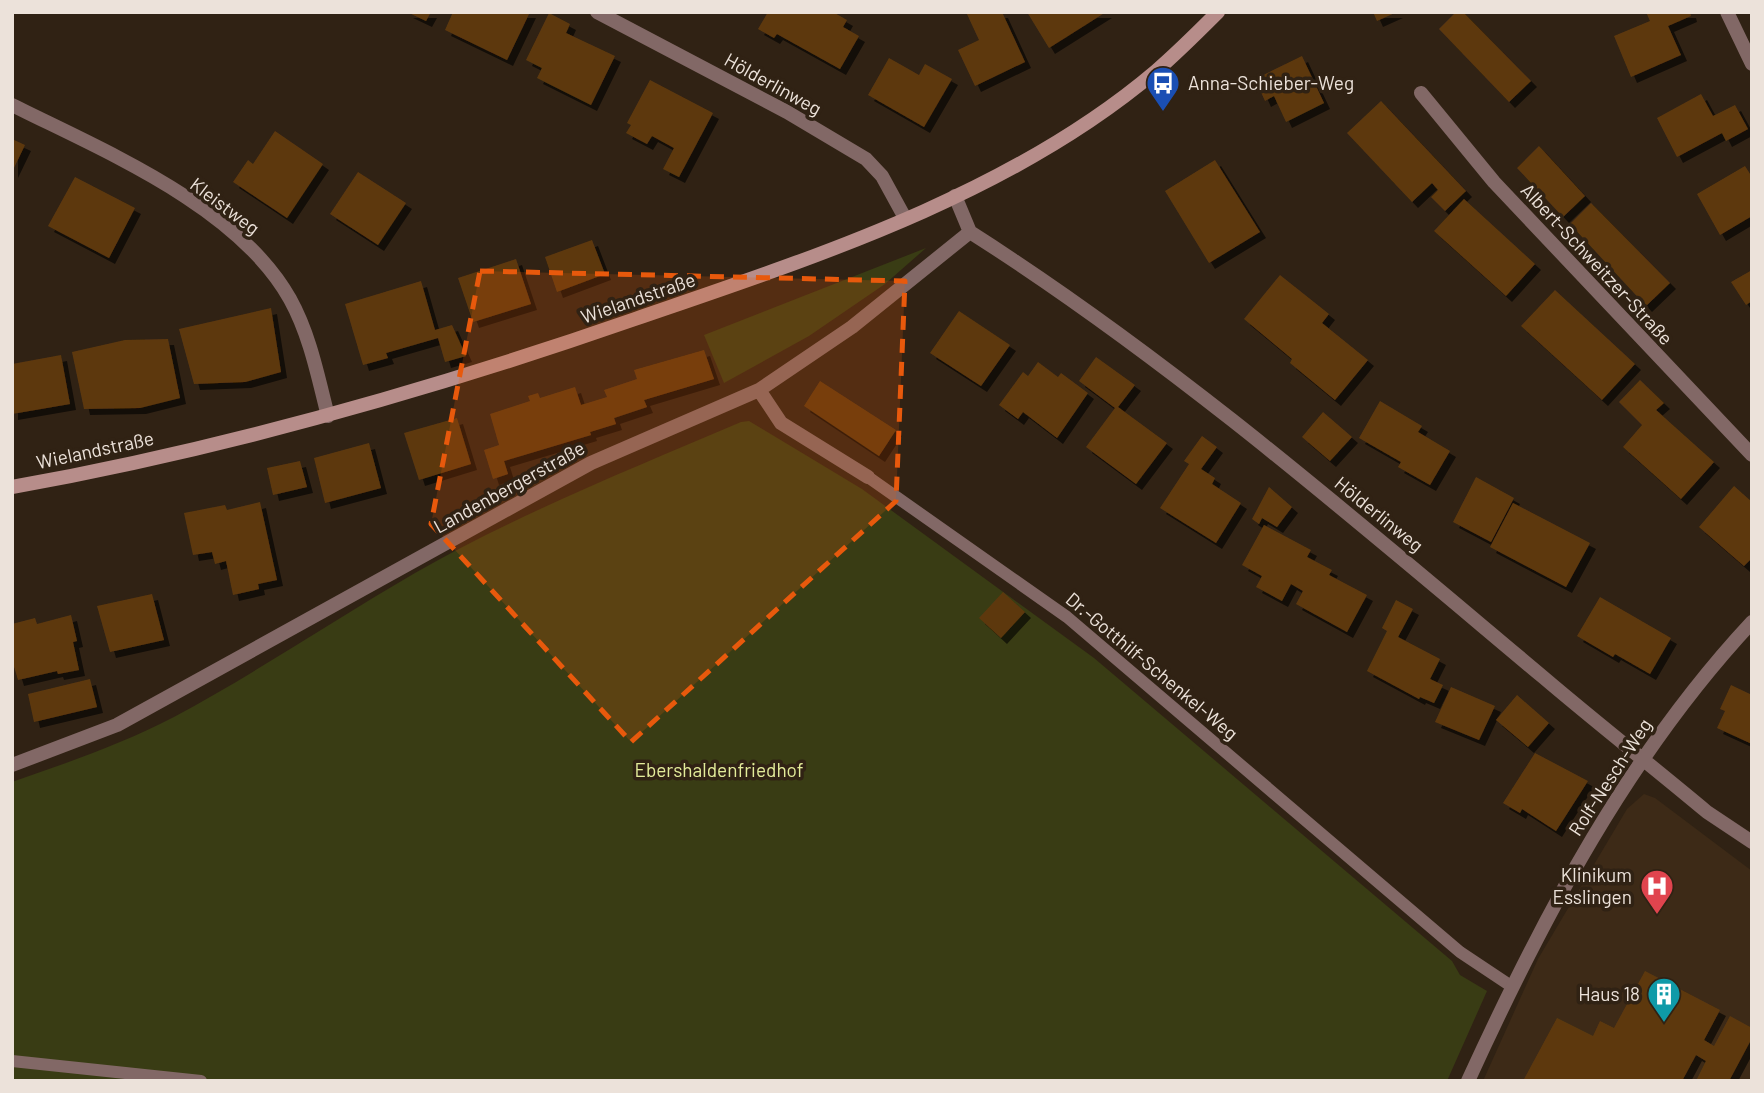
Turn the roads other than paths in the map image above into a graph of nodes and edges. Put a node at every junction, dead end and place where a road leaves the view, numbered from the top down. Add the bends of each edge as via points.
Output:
1 (597, 12) edge
2 (1218, 12) edge
3 (1727, 12) edge
4 (1752, 64) edge
5 (1422, 93) dead end
6 (12, 105) edge
7 (955, 196) junction
8 (905, 218) junction
9 (970, 232) junction
10 (759, 390) junction
11 (328, 416) junction
12 (1752, 455) edge
13 (868, 477) joint
14 (12, 487) edge
15 (1752, 622) edge
16 (1643, 758) junction
17 (12, 765) edge
18 (1752, 842) edge
19 (1511, 986) junction
20 (12, 1061) edge
21 (201, 1081) edge
22 (1468, 1081) edge

1 - 8 street, Hölderlinweg via 866,159 883,176
2 - 7 main road, Wielandstraße via 1156,72 1115,102 1040,151
3 - 4 street
5 - 12 street, Albert-Schweitzer-Straße via 1493,182
6 - 11 street, Kleistweg via 191,202 246,244 290,300 308,341
7 - 8 main road, Wielandstraße
7 - 9 street
8 - 11 main road, Wielandstraße via 610,328
9 - 10 street, Landenbergerstraße via 852,327
9 - 16 street, Hölderlinweg via 1214,407
10 - 13 street, Dr.-Gotthilf-Schenkel-Weg via 781,423
10 - 17 street, Landenbergerstraße via 591,463 117,725
11 - 14 main road, Wielandstraße
13 - 19 lane, Dr.-Gotthilf-Schenkel-Weg via 1067,617 1460,952
15 - 16 street, Rolf-Nesch-Weg
16 - 18 street, Hölderlinweg
16 - 19 street, Rolf-Nesch-Weg
19 - 22 street, Rolf-Nesch-Weg
20 - 21 lane

